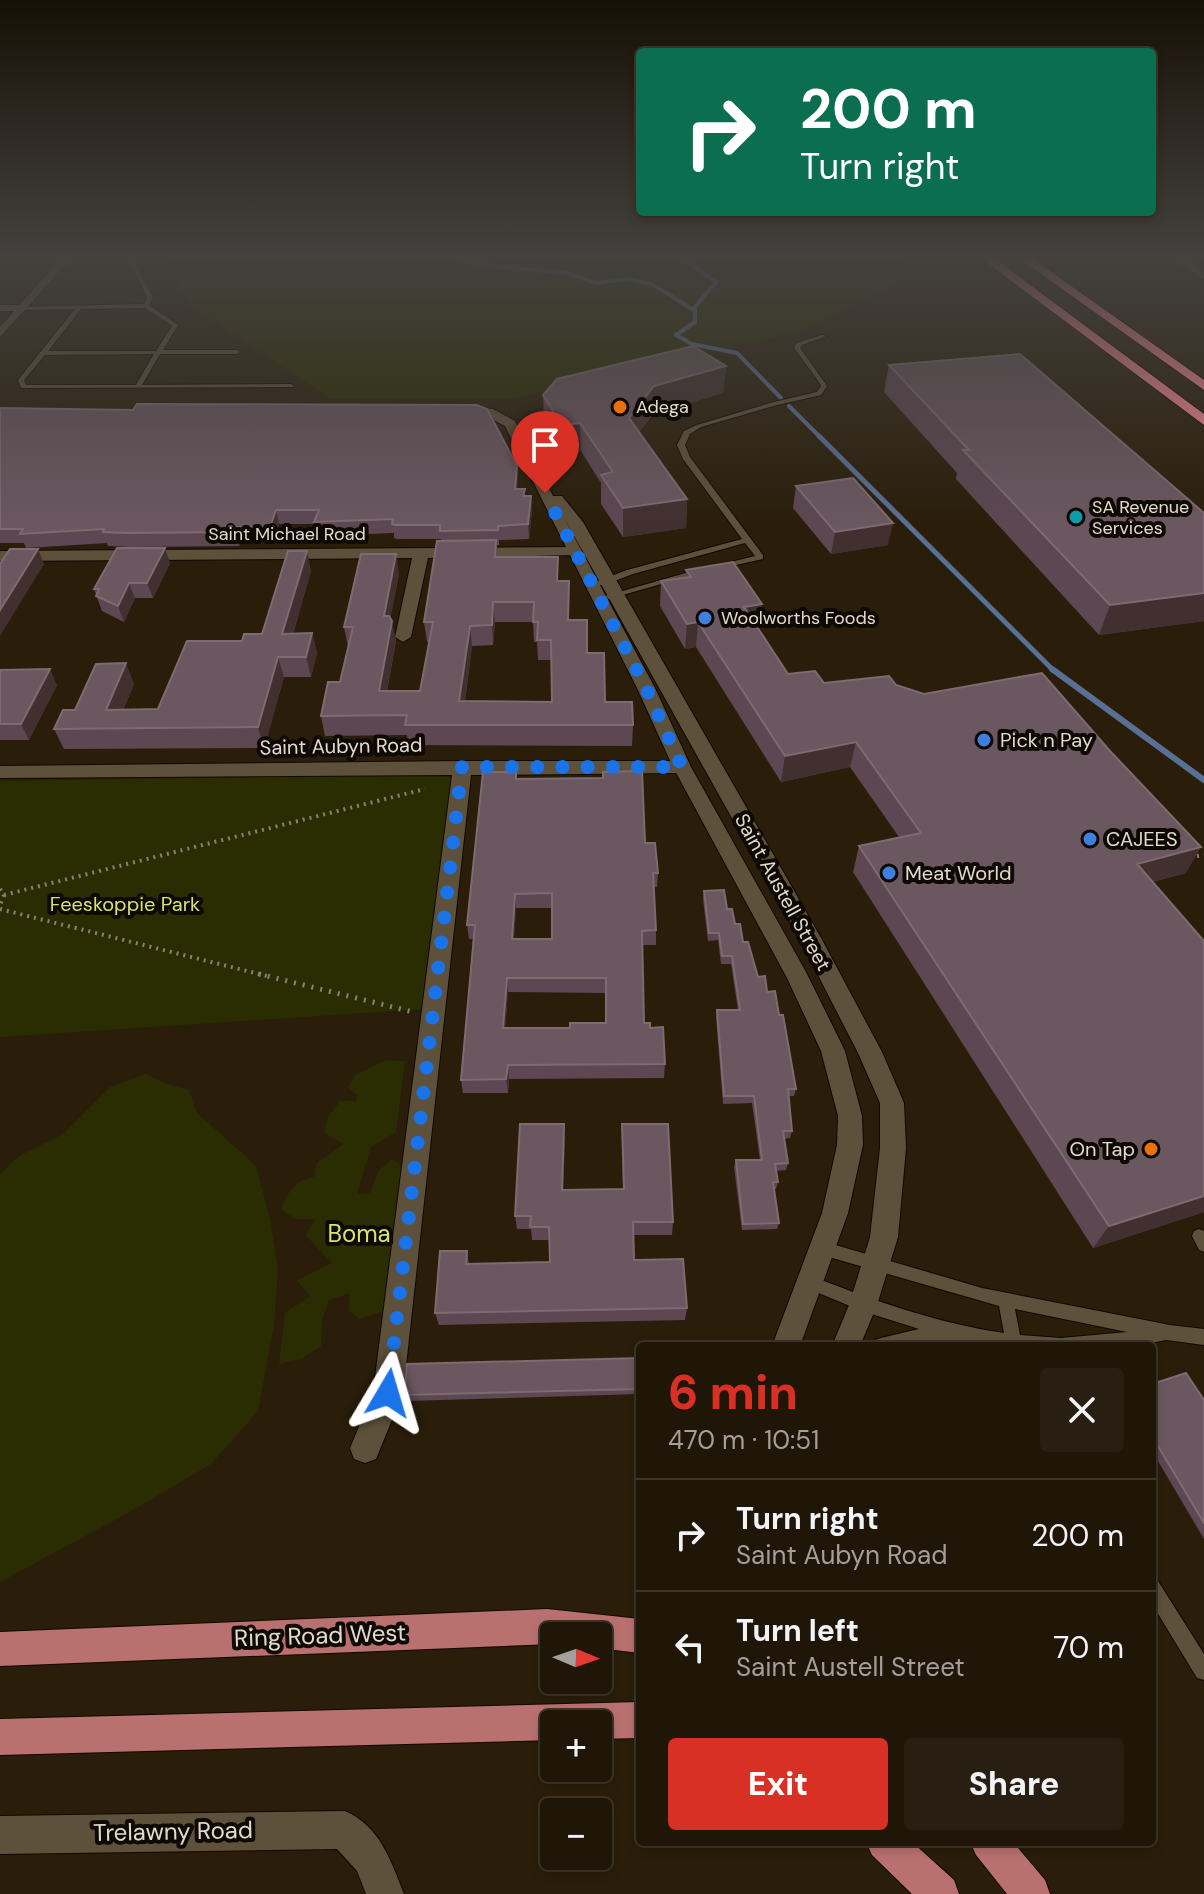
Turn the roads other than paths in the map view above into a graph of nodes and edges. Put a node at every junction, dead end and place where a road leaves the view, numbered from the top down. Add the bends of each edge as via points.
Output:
1 (47, 347) edge
2 (163, 347) edge
3 (797, 347) edge
4 (1105, 347) edge
5 (1150, 347) edge
6 (160, 352) junction
7 (237, 352) dead end
8 (42, 353) junction
9 (138, 386) junction
10 (291, 386) dead end
11 (1204, 386) edge
12 (443, 410) edge
13 (1204, 421) edge
14 (746, 540) junction
15 (421, 553) junction
16 (584, 553) junction
17 (0, 556) edge
18 (630, 572) junction
19 (667, 580) junction
20 (603, 590) junction
21 (631, 623) junction
22 (403, 637) dead end
23 (682, 767) junction
24 (0, 772) edge
25 (461, 773) junction
26 (822, 1248) junction
27 (875, 1262) junction
28 (809, 1282) junction
29 (1006, 1300) junction
30 (863, 1305) junction
31 (1170, 1333) junction
32 (981, 1337) junction
33 (1204, 1337) edge
34 (787, 1342) edge
35 (848, 1342) edge
36 (898, 1342) edge
37 (1005, 1342) edge
38 (1014, 1342) edge
39 (1087, 1342) edge
40 (365, 1448) dead end
41 (1156, 1593) edge
42 (636, 1636) edge
43 (0, 1649) edge
44 (1204, 1671) edge
45 (636, 1716) edge
46 (0, 1737) edge
47 (0, 1835) edge
48 (889, 1846) edge
49 (998, 1852) edge
50 (385, 1894) edge
51 (940, 1894) edge
52 (1031, 1894) edge
53 (1043, 1894) edge

1 - 8 lane
2 - 6 lane
3 - 14 lane via 824,386 819,394 699,426 681,445
4 - 13 highway
5 - 11 highway
6 - 7 lane
6 - 8 lane
6 - 9 lane
8 - 9 lane via 21,380 23,387
9 - 10 lane
12 - 16 street, Saint Austell Street via 489,412 510,424
14 - 18 lane
14 - 19 lane via 760,557
15 - 16 street, Saint Michael Road
15 - 17 street, Saint Michael Road
15 - 22 street
16 - 18 lane via 607,568
16 - 20 street, Saint Austell Street
18 - 20 lane
19 - 20 lane
19 - 21 lane via 630,597 626,611
20 - 21 street, Saint Austell Street
20 - 23 street, Saint Austell Street
21 - 27 street, Saint Austell Street via 810,938 892,1103 888,1209
23 - 25 street, Saint Aubyn Road
23 - 26 street, Saint Austell Street via 833,1051 850,1116 850,1145
24 - 25 street, Saint Aubyn Road
25 - 40 street via 388,1393
26 - 27 lane
26 - 28 street, Saint Austell Street
27 - 29 lane
27 - 30 street, Saint Austell Street
28 - 30 lane
28 - 34 street, Saint Austell Street
29 - 31 lane
29 - 38 lane
30 - 32 lane
30 - 35 street, Saint Austell Street
31 - 33 lane
31 - 39 lane
32 - 36 lane
32 - 37 lane
41 - 44 lane
42 - 43 main road, Ring Road West via 547,1626
45 - 46 main road
47 - 50 street, Trelawny Road via 345,1830 371,1858
48 - 51 main road
49 - 52 main road
49 - 53 main road

